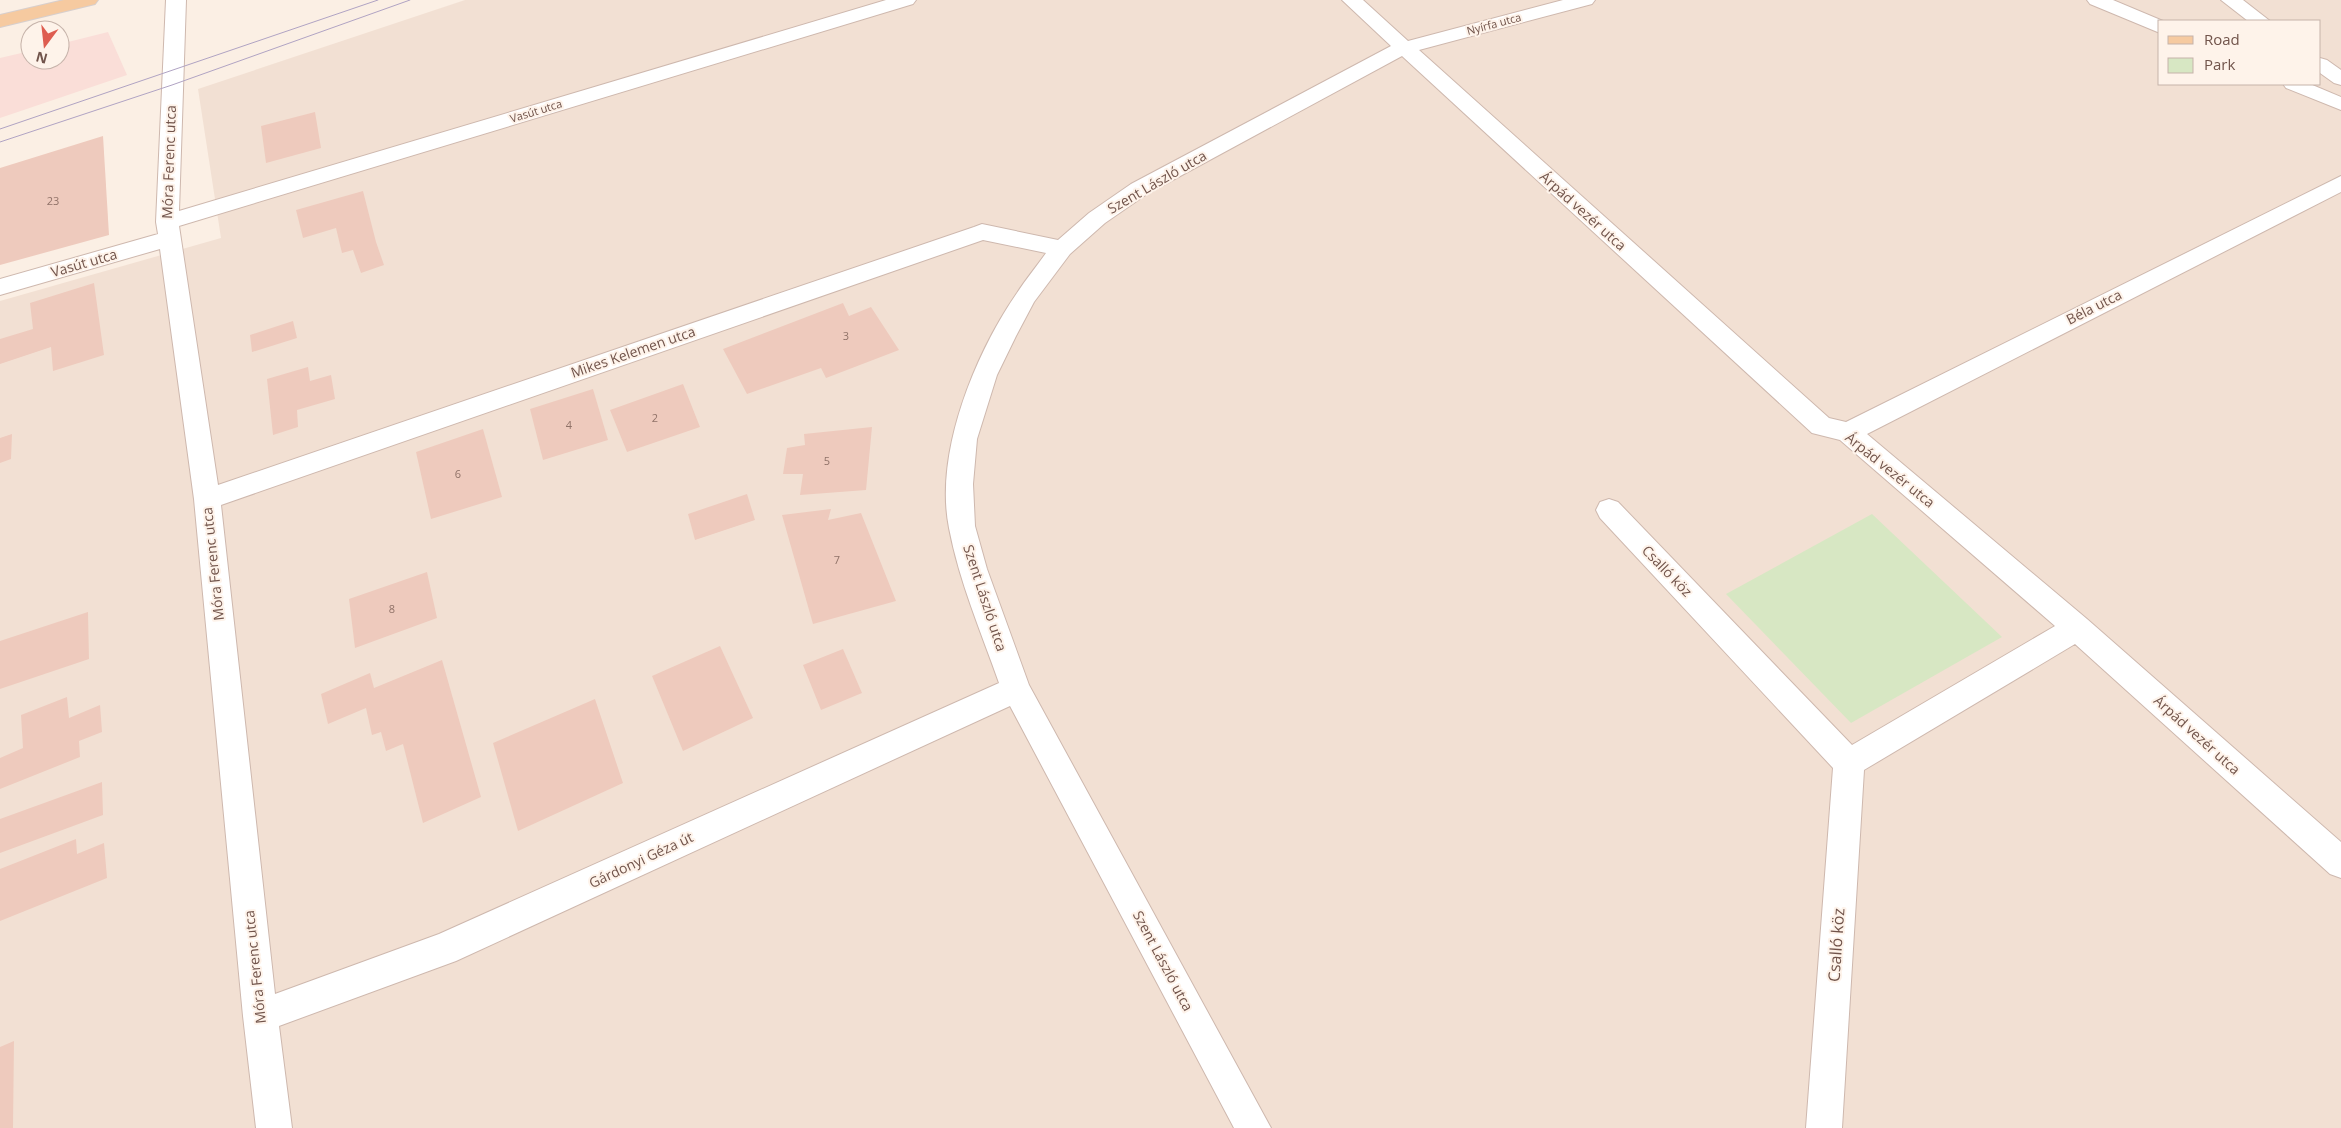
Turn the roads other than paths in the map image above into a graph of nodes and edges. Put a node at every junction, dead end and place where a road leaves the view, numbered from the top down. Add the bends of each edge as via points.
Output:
1 (88, 0) edge
2 (176, 0) edge
3 (906, 0) edge
4 (1352, 0) edge
5 (1585, 0) edge
6 (2096, 0) edge
7 (2231, 0) edge
8 (2259, 20) edge
9 (0, 21) edge
10 (2158, 26) edge
11 (1403, 48) junction
12 (2321, 65) edge
13 (2341, 79) edge
14 (2295, 85) edge
15 (2341, 104) edge
16 (2341, 183) edge
17 (167, 231) junction
18 (1062, 249) junction
19 (0, 287) edge
20 (1848, 432) junction
21 (206, 499) junction
22 (1609, 510) dead end
23 (2077, 628) junction
24 (1016, 688) junction
25 (1849, 763) junction
26 (2341, 863) edge
27 (260, 1016) junction
28 (274, 1128) edge
29 (1253, 1128) edge
30 (1824, 1128) edge

1 - 9 main road
2 - 17 street, Móra Ferenc utca
3 - 17 street, Vasút utca
4 - 11 street, Árpád vezér utca
5 - 11 street, Nyírfa utca
6 - 10 street
7 - 8 street
11 - 18 street, Szent László utca via 1139,189 1097,218
11 - 20 street, Árpád vezér utca via 1821,426
12 - 13 street
14 - 15 street
16 - 20 street, Béla utca
17 - 19 street, Vasút utca
17 - 21 street, Móra Ferenc utca
18 - 21 street, Mikes Kelemen utca via 982,232
18 - 24 street, Szent László utca via 1025,298 1004,336 986,375 964,439 960,484 962,526 973,569
20 - 23 street, Árpád vezér utca
21 - 27 street, Móra Ferenc utca
22 - 25 street, Csalló köz
23 - 25 street
23 - 26 street, Árpád vezér utca
24 - 27 street, Gárdonyi Géza út via 444,950
24 - 29 street, Szent László utca
25 - 30 street, Csalló köz
27 - 28 street, Móra Ferenc utca

